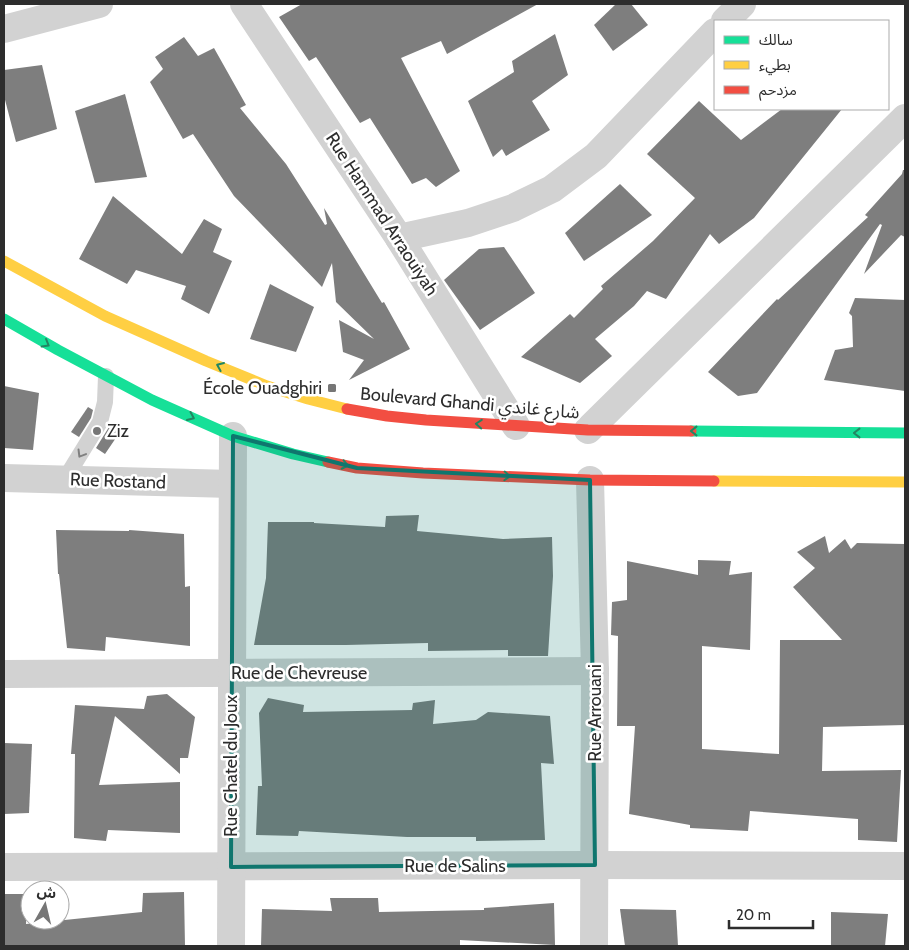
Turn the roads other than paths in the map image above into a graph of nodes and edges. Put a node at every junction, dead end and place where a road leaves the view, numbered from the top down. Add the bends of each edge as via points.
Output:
1 (99, 4) edge
2 (244, 4) edge
3 (742, 4) edge
4 (726, 20) edge
5 (4, 29) edge
6 (714, 33) edge
7 (905, 118) edge
8 (399, 238) junction
9 (4, 262) edge
10 (4, 319) edge
11 (106, 376) junction
12 (516, 426) junction
13 (588, 430) junction
14 (905, 433) edge
15 (232, 436) junction
16 (4, 478) edge
17 (65, 479) junction
18 (590, 480) junction
19 (905, 482) edge
20 (232, 484) junction
21 (595, 671) junction
22 (231, 673) junction
23 (4, 674) edge
24 (595, 866) junction
25 (905, 866) edge
26 (4, 867) edge
27 (231, 867) junction
28 (231, 946) edge
29 (594, 946) edge

1 - 5 street
2 - 8 street, Rue Hammad Arraouiyah
3 - 4 street
6 - 8 street via 596,156 552,189 513,208 468,223
7 - 13 street
8 - 12 street, Rue Hammad Arraouiyah
12 -> 9 main road, Boulevard Ghandi شارع غاندي via 387,416 350,410 266,386 105,316
10 -> 11 main road
11 -> 15 main road
11 -> 17 lane via 100,422
12 - 13 main road, Boulevard Ghandi شارع غاندي
14 -> 13 main road, Boulevard Ghandi شارع غاندي
15 -> 18 main road via 357,468
15 - 20 street, Rue Chatel du Joux
16 - 17 street, Rue Rostand
17 - 20 street, Rue Rostand
18 - 19 main road
18 - 21 street, Rue Arrouani
20 - 22 street, Rue Chatel du Joux
21 - 22 street, Rue de Chevreuse
21 - 24 street, Rue Arrouani
22 - 23 street, Rue de Chevreuse
22 - 27 street, Rue Chatel du Joux
24 - 25 street, Rue de Salins
24 - 27 street, Rue de Salins
24 - 29 street, Rue Arrouani
26 - 27 street, Rue de Salins
27 - 28 street, Rue Chatel du Joux

